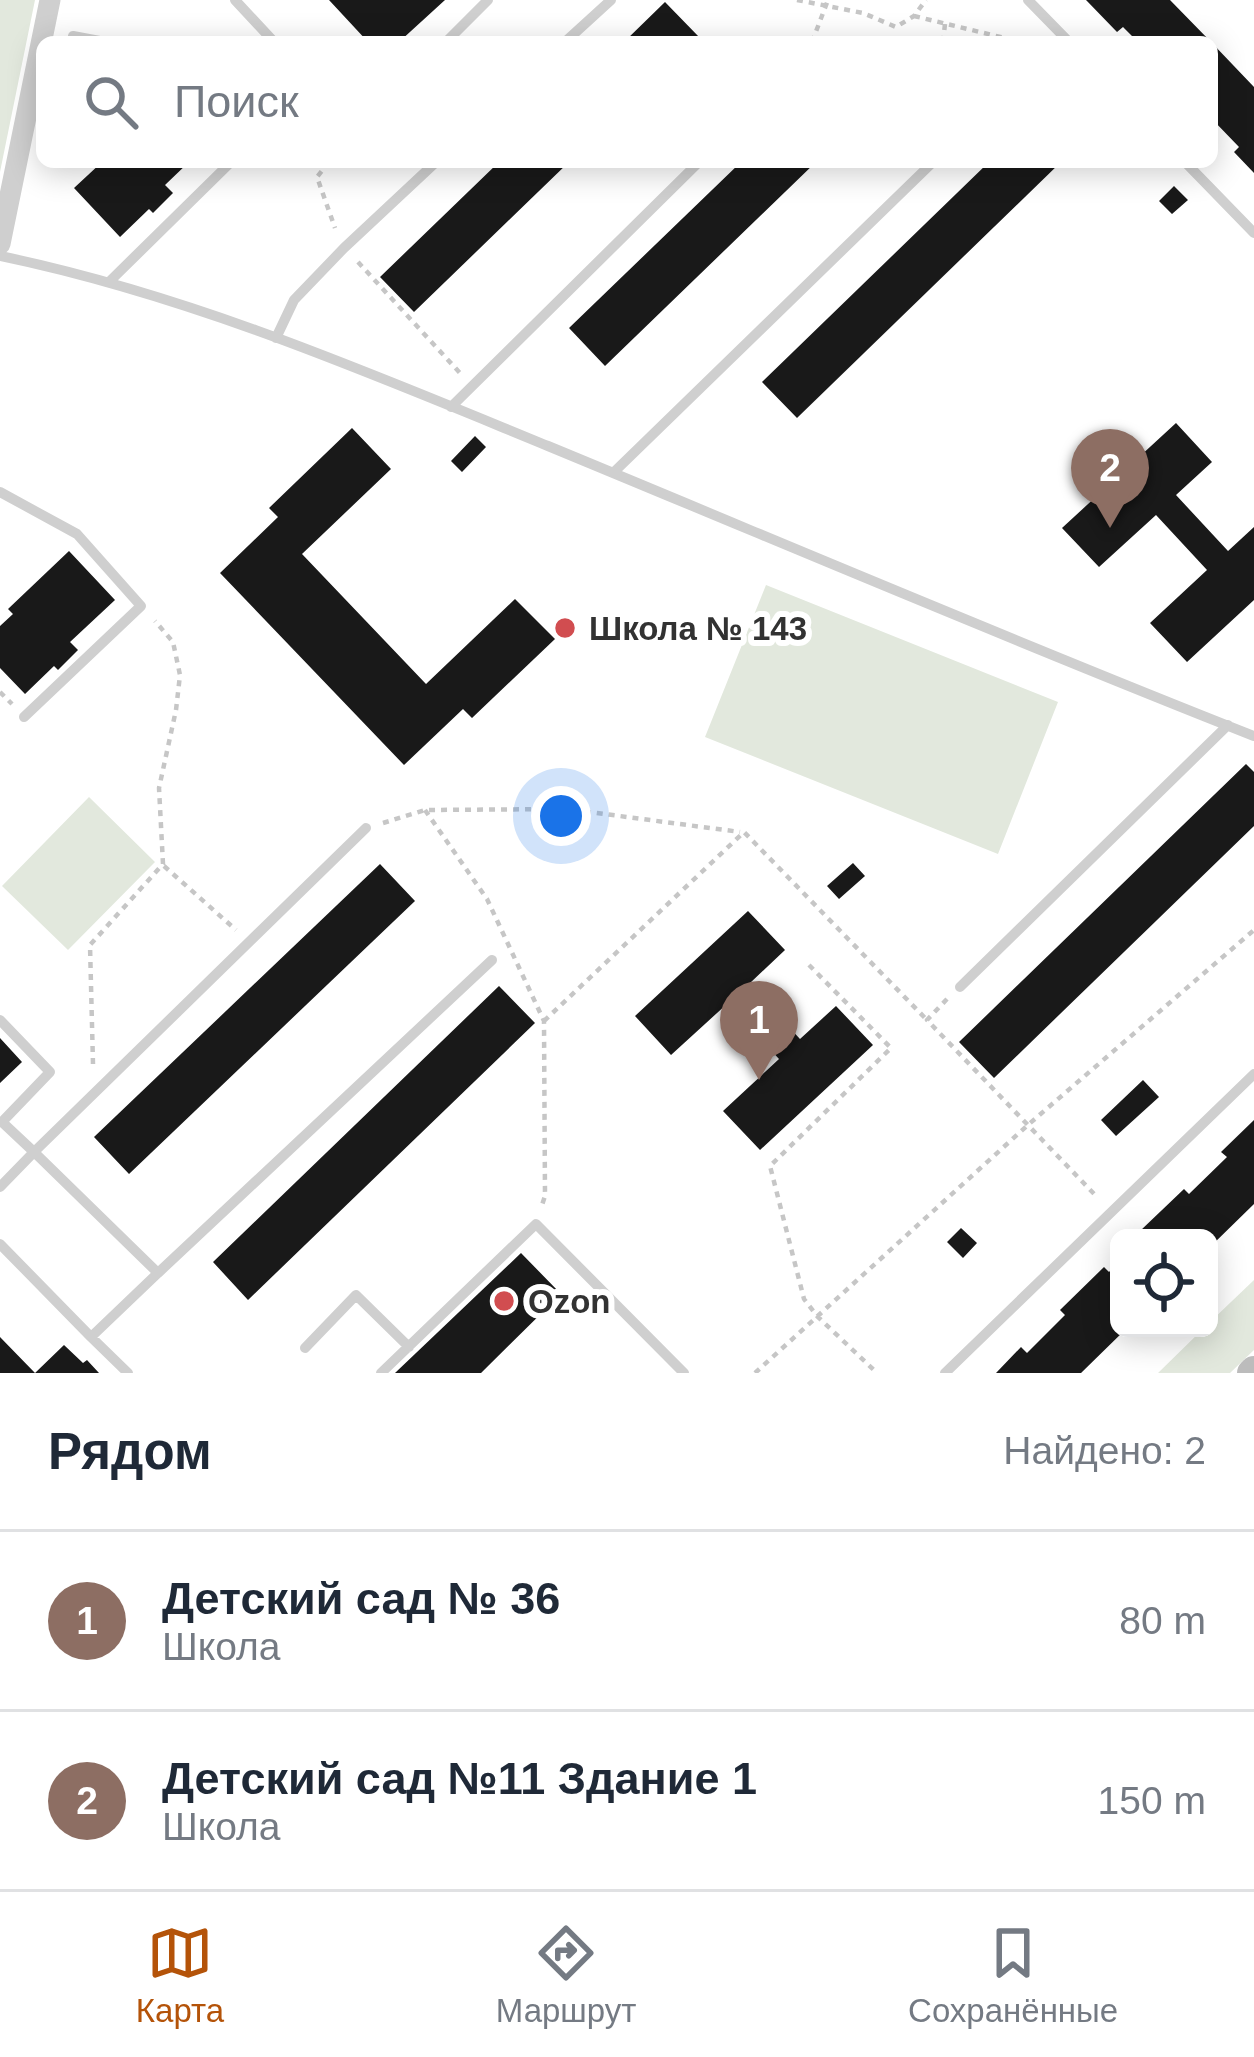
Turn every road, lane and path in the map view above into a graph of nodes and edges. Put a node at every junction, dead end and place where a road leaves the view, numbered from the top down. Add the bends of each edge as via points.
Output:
1 (50, 0) edge
2 (235, 0) edge
3 (488, 0) edge
4 (611, 0) edge
5 (797, 0) edge
6 (926, 0) edge
7 (1028, 0) edge
8 (826, 2) edge
9 (914, 16) junction
10 (945, 23) junction
11 (43, 36) edge
12 (268, 36) edge
13 (452, 36) edge
14 (572, 36) edge
15 (814, 36) edge
16 (944, 36) edge
17 (997, 36) edge
18 (1060, 36) edge
19 (36, 68) edge
20 (224, 168) edge
21 (324, 168) edge
22 (430, 168) edge
23 (692, 168) edge
24 (927, 168) edge
25 (1191, 168) edge
26 (1254, 233) edge
27 (0, 244) edge
28 (344, 248) junction
29 (0, 256) edge
30 (109, 282) junction
31 (276, 338) junction
32 (472, 386) junction
33 (451, 407) junction
34 (614, 473) junction
35 (0, 492) edge
36 (141, 606) junction
37 (24, 717) dead end
38 (1228, 725) junction
39 (1254, 736) edge
40 (425, 810) junction
41 (366, 828) joint
42 (743, 832) junction
43 (163, 865) junction
44 (1254, 930) edge
45 (249, 942) junction
46 (492, 960) dead end
47 (809, 965) dead end
48 (960, 987) joint
49 (927, 1019) junction
50 (0, 1020) edge
51 (544, 1022) junction
52 (1254, 1074) edge
53 (94, 1094) junction
54 (1029, 1124) junction
55 (34, 1153) junction
56 (0, 1187) edge
57 (1112, 1213) junction
58 (536, 1224) junction
59 (0, 1244) edge
60 (158, 1273) junction
61 (818, 1316) junction
62 (92, 1337) junction
63 (409, 1346) junction
64 (305, 1348) dead end
65 (128, 1373) edge
66 (381, 1373) edge
67 (684, 1373) edge
68 (754, 1373) edge
69 (877, 1373) edge
70 (945, 1373) edge

1 - 11 street
2 - 12 lane
3 - 13 lane
4 - 14 lane
5 - 8 path
6 - 9 path
7 - 18 lane
8 - 9 path via 896,27
8 - 15 path
9 - 10 path
10 - 16 path
10 - 17 path
19 - 27 street
20 - 30 lane
21 - 28 path via 317,177
22 - 28 lane
23 - 32 lane
24 - 34 lane
25 - 26 lane
28 - 31 lane via 294,300
28 - 32 path
29 - 30 lane
30 - 31 lane
31 - 33 lane
32 - 33 lane
33 - 34 lane
34 - 38 lane
35 - 36 lane via 77,534
36 - 37 lane
36 - 43 path via 172,642 180,675 159,788
38 - 39 lane
38 - 48 lane
40 - 41 path
40 - 42 path via 567,808
40 - 51 path via 487,899
41 - 45 lane
42 - 49 path
42 - 51 path
43 - 45 path
43 - 53 path via 90,945
44 - 54 path
45 - 53 lane
46 - 60 lane
47 - 61 path via 891,1048 770,1166 798,1284
48 - 49 path
49 - 54 path
50 - 55 lane via 50,1072 2,1122
51 - 58 path via 545,1196
52 - 57 lane
53 - 55 lane
54 - 57 path
54 - 61 path
55 - 56 lane
55 - 60 lane
57 - 70 lane
58 - 63 lane
58 - 67 lane
59 - 62 lane
60 - 62 lane
61 - 68 path
61 - 69 path
62 - 65 lane
63 - 64 lane via 356,1295
63 - 66 lane

